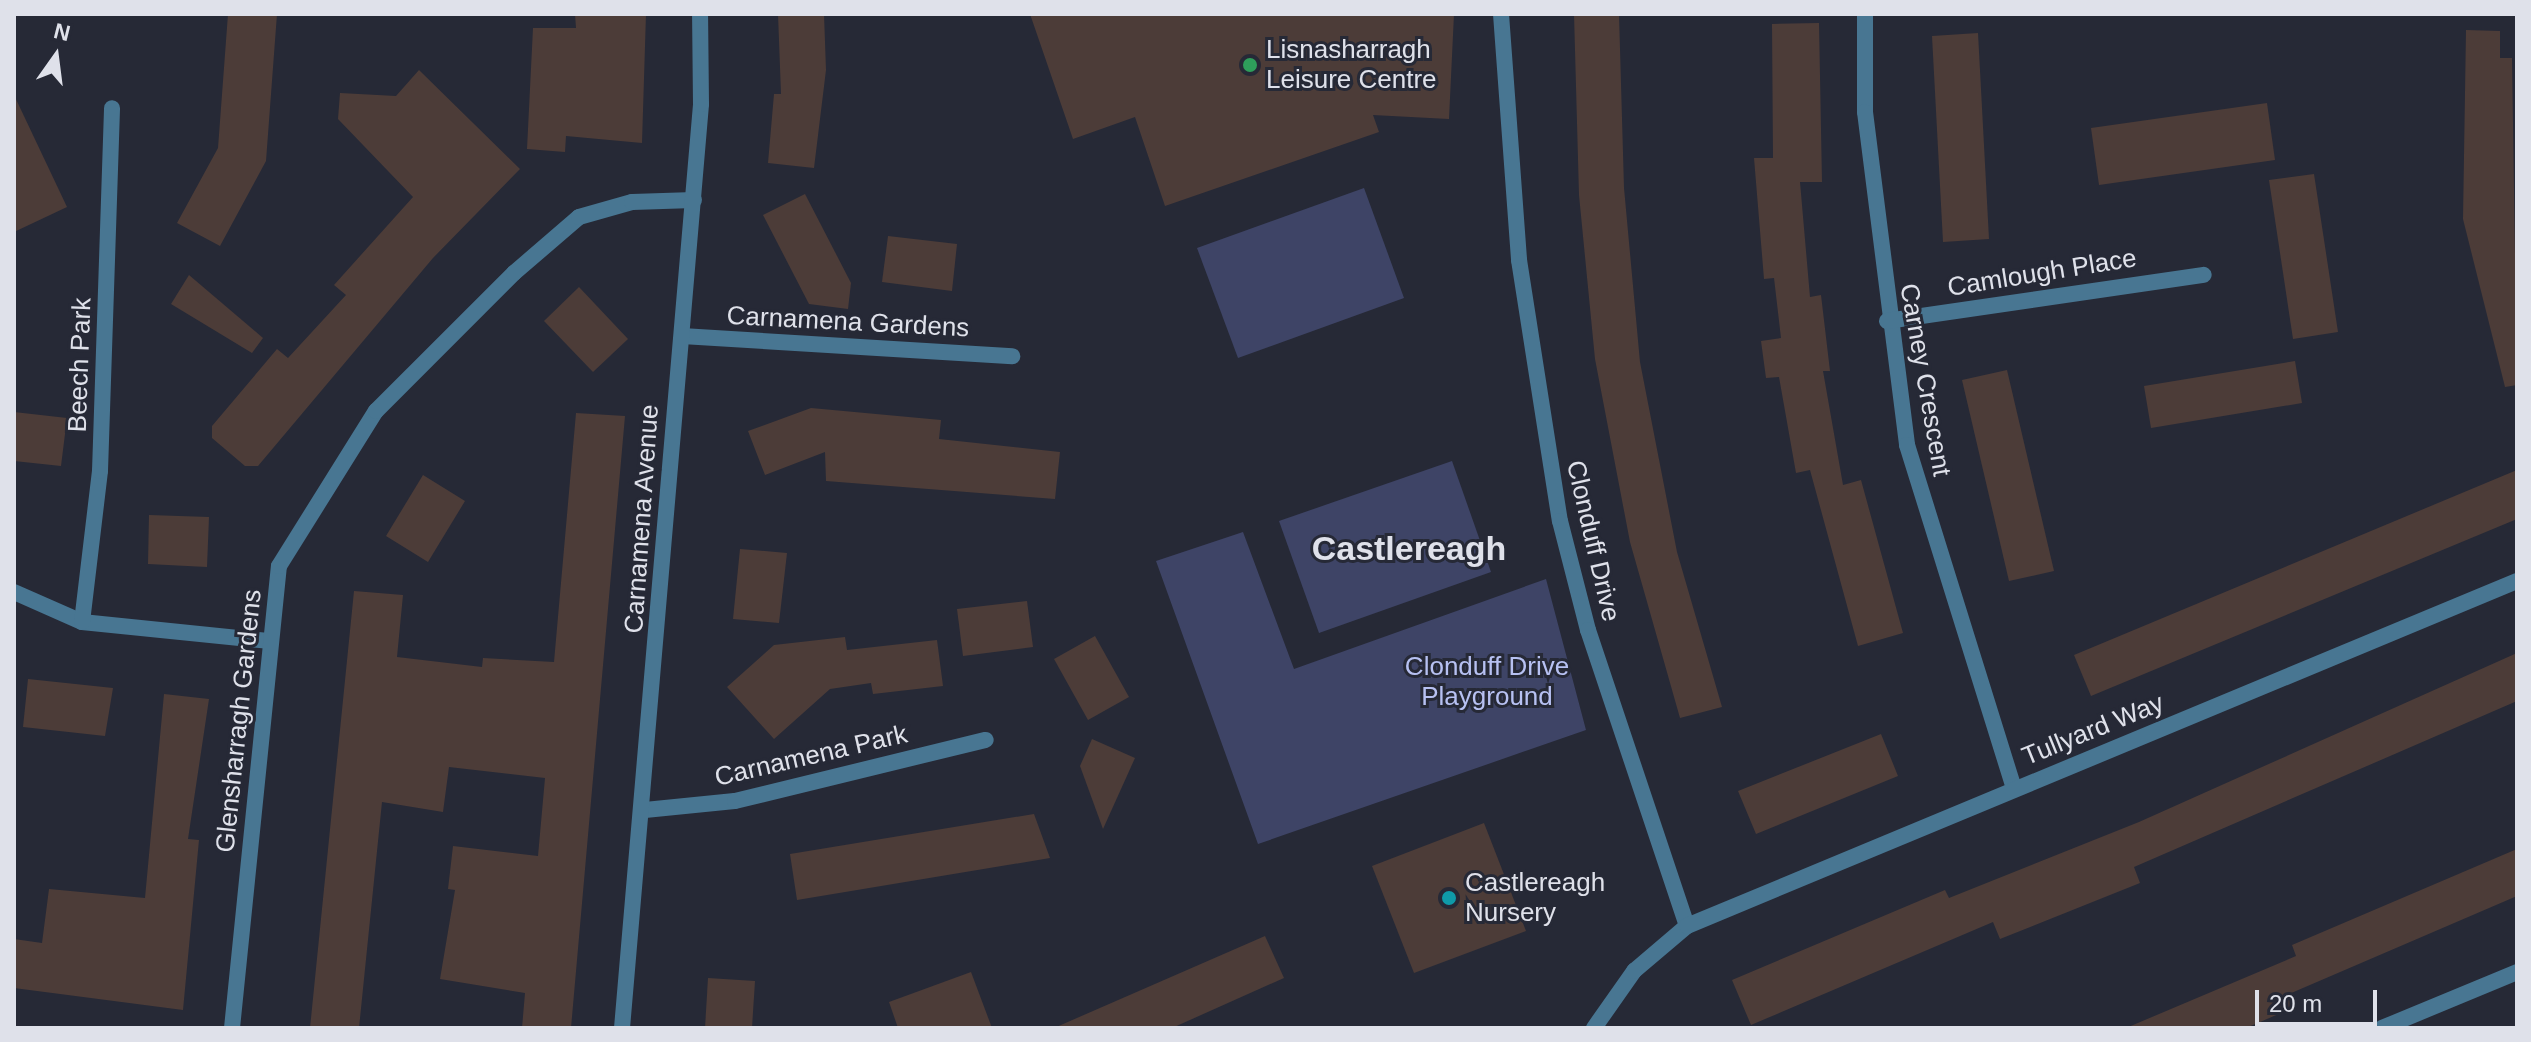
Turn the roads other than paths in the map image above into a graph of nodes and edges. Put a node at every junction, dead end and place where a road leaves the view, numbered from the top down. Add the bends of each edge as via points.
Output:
1 (700, 14) edge
2 (1501, 14) edge
3 (1865, 14) edge
4 (112, 108) dead end
5 (694, 200) junction
6 (2204, 275) dead end
7 (1887, 321) junction
8 (682, 336) junction
9 (1012, 356) dead end
10 (2517, 581) edge
11 (14, 592) edge
12 (82, 622) junction
13 (268, 641) junction
14 (986, 740) dead end
15 (2014, 789) junction
16 (645, 810) junction
17 (1687, 926) junction
18 (2517, 972) edge
19 (232, 1028) edge
20 (622, 1028) edge
21 (1594, 1028) edge
22 (2382, 1028) edge

1 - 5 street, Carnamena Avenue
2 - 17 street, Clonduff Drive via 1519,260 1560,521 1588,630
3 - 7 street, Carney Crescent via 1865,112
4 - 12 street, Beech Park via 100,471
5 - 8 street, Carnamena Avenue
5 - 13 street, Glensharragh Gardens via 632,202 579,217 376,411 279,566
6 - 7 street, Camlough Place
7 - 15 street, Carney Crescent via 1907,445
8 - 9 street, Carnamena Gardens
8 - 16 street, Carnamena Avenue
10 - 15 street, Tullyard Way
11 - 12 street
12 - 13 street
13 - 19 street, Glensharragh Gardens
14 - 16 street, Carnamena Park via 735,801
15 - 17 street, Tullyard Way
16 - 20 street, Carnamena Avenue
17 - 21 street via 1634,971
18 - 22 street

